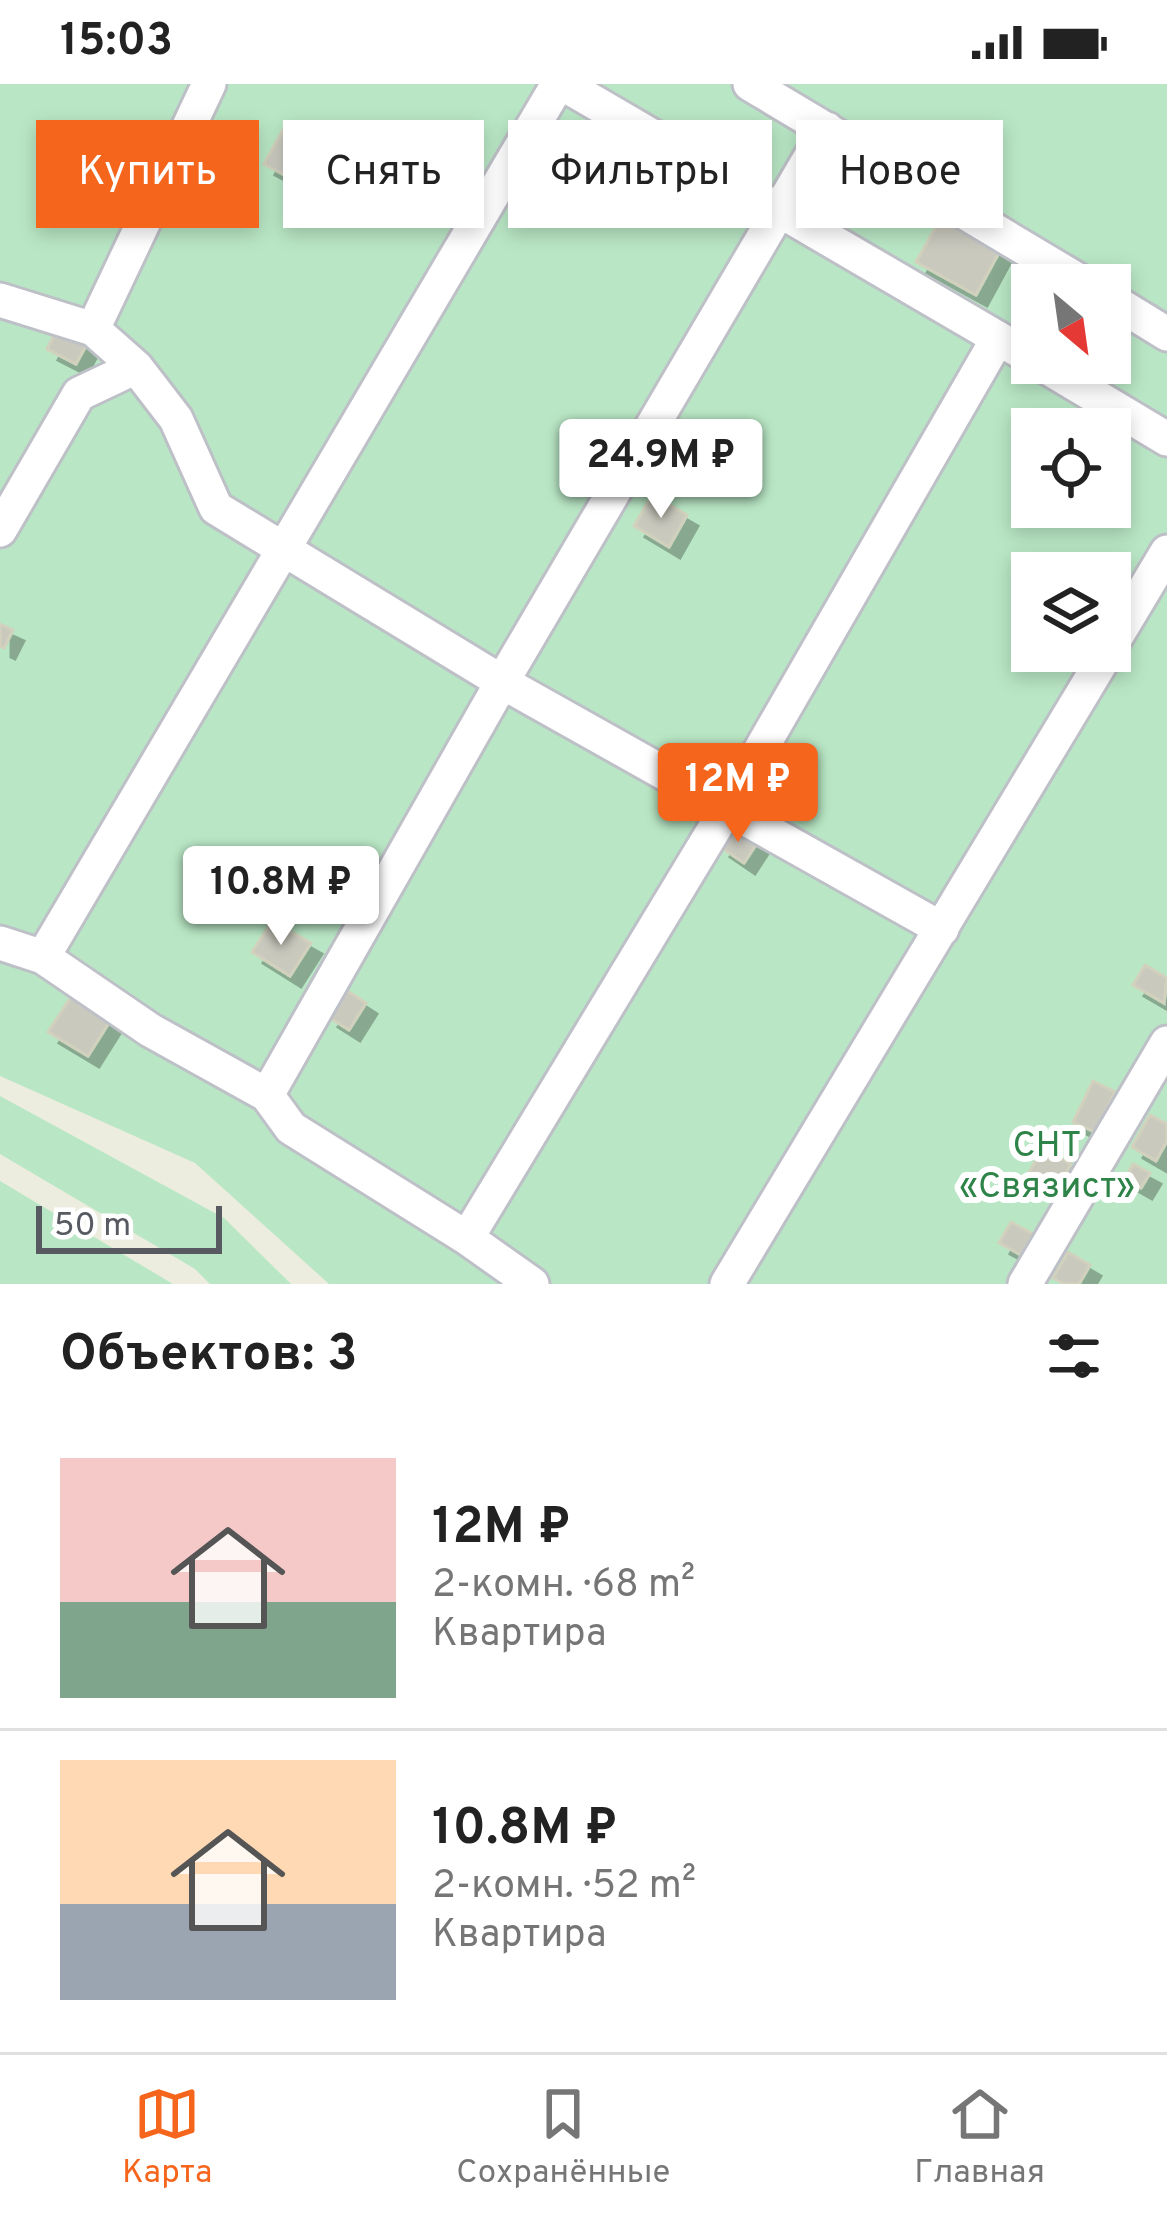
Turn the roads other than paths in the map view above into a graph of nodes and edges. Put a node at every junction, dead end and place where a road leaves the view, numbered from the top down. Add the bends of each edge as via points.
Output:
1 (208, 84) edge
2 (560, 84) edge
3 (750, 84) edge
4 (812, 120) edge
5 (796, 180) edge
6 (778, 210) junction
7 (991, 228) edge
8 (1051, 264) edge
9 (0, 300) edge
10 (1131, 312) edge
11 (93, 329) junction
12 (1167, 334) edge
13 (998, 338) junction
14 (1011, 346) edge
15 (136, 367) junction
16 (1075, 384) edge
17 (1167, 439) edge
18 (0, 530) edge
19 (285, 548) junction
20 (1167, 551) edge
21 (1131, 612) edge
22 (1095, 672) edge
23 (502, 682) junction
24 (727, 808) junction
25 (942, 929) junction
26 (0, 943) edge
27 (43, 957) junction
28 (1167, 1043) edge
29 (266, 1095) junction
30 (467, 1238) junction
31 (532, 1284) edge
32 (727, 1284) edge
33 (1025, 1284) edge

1 - 11 street
2 - 6 street
2 - 19 street
3 - 4 street
5 - 6 street
6 - 13 street
6 - 23 street
7 - 8 street
9 - 11 street
10 - 12 street
11 - 15 street
13 - 14 street
13 - 24 street
15 - 18 street via 79,394
15 - 19 street via 176,419 216,508
16 - 17 street
19 - 23 street
19 - 27 street
20 - 21 street
22 - 25 street
23 - 24 street
23 - 29 street
24 - 25 street
24 - 30 street
25 - 32 street
26 - 27 street
27 - 29 street
28 - 33 street
29 - 30 street via 291,1128
30 - 31 street

